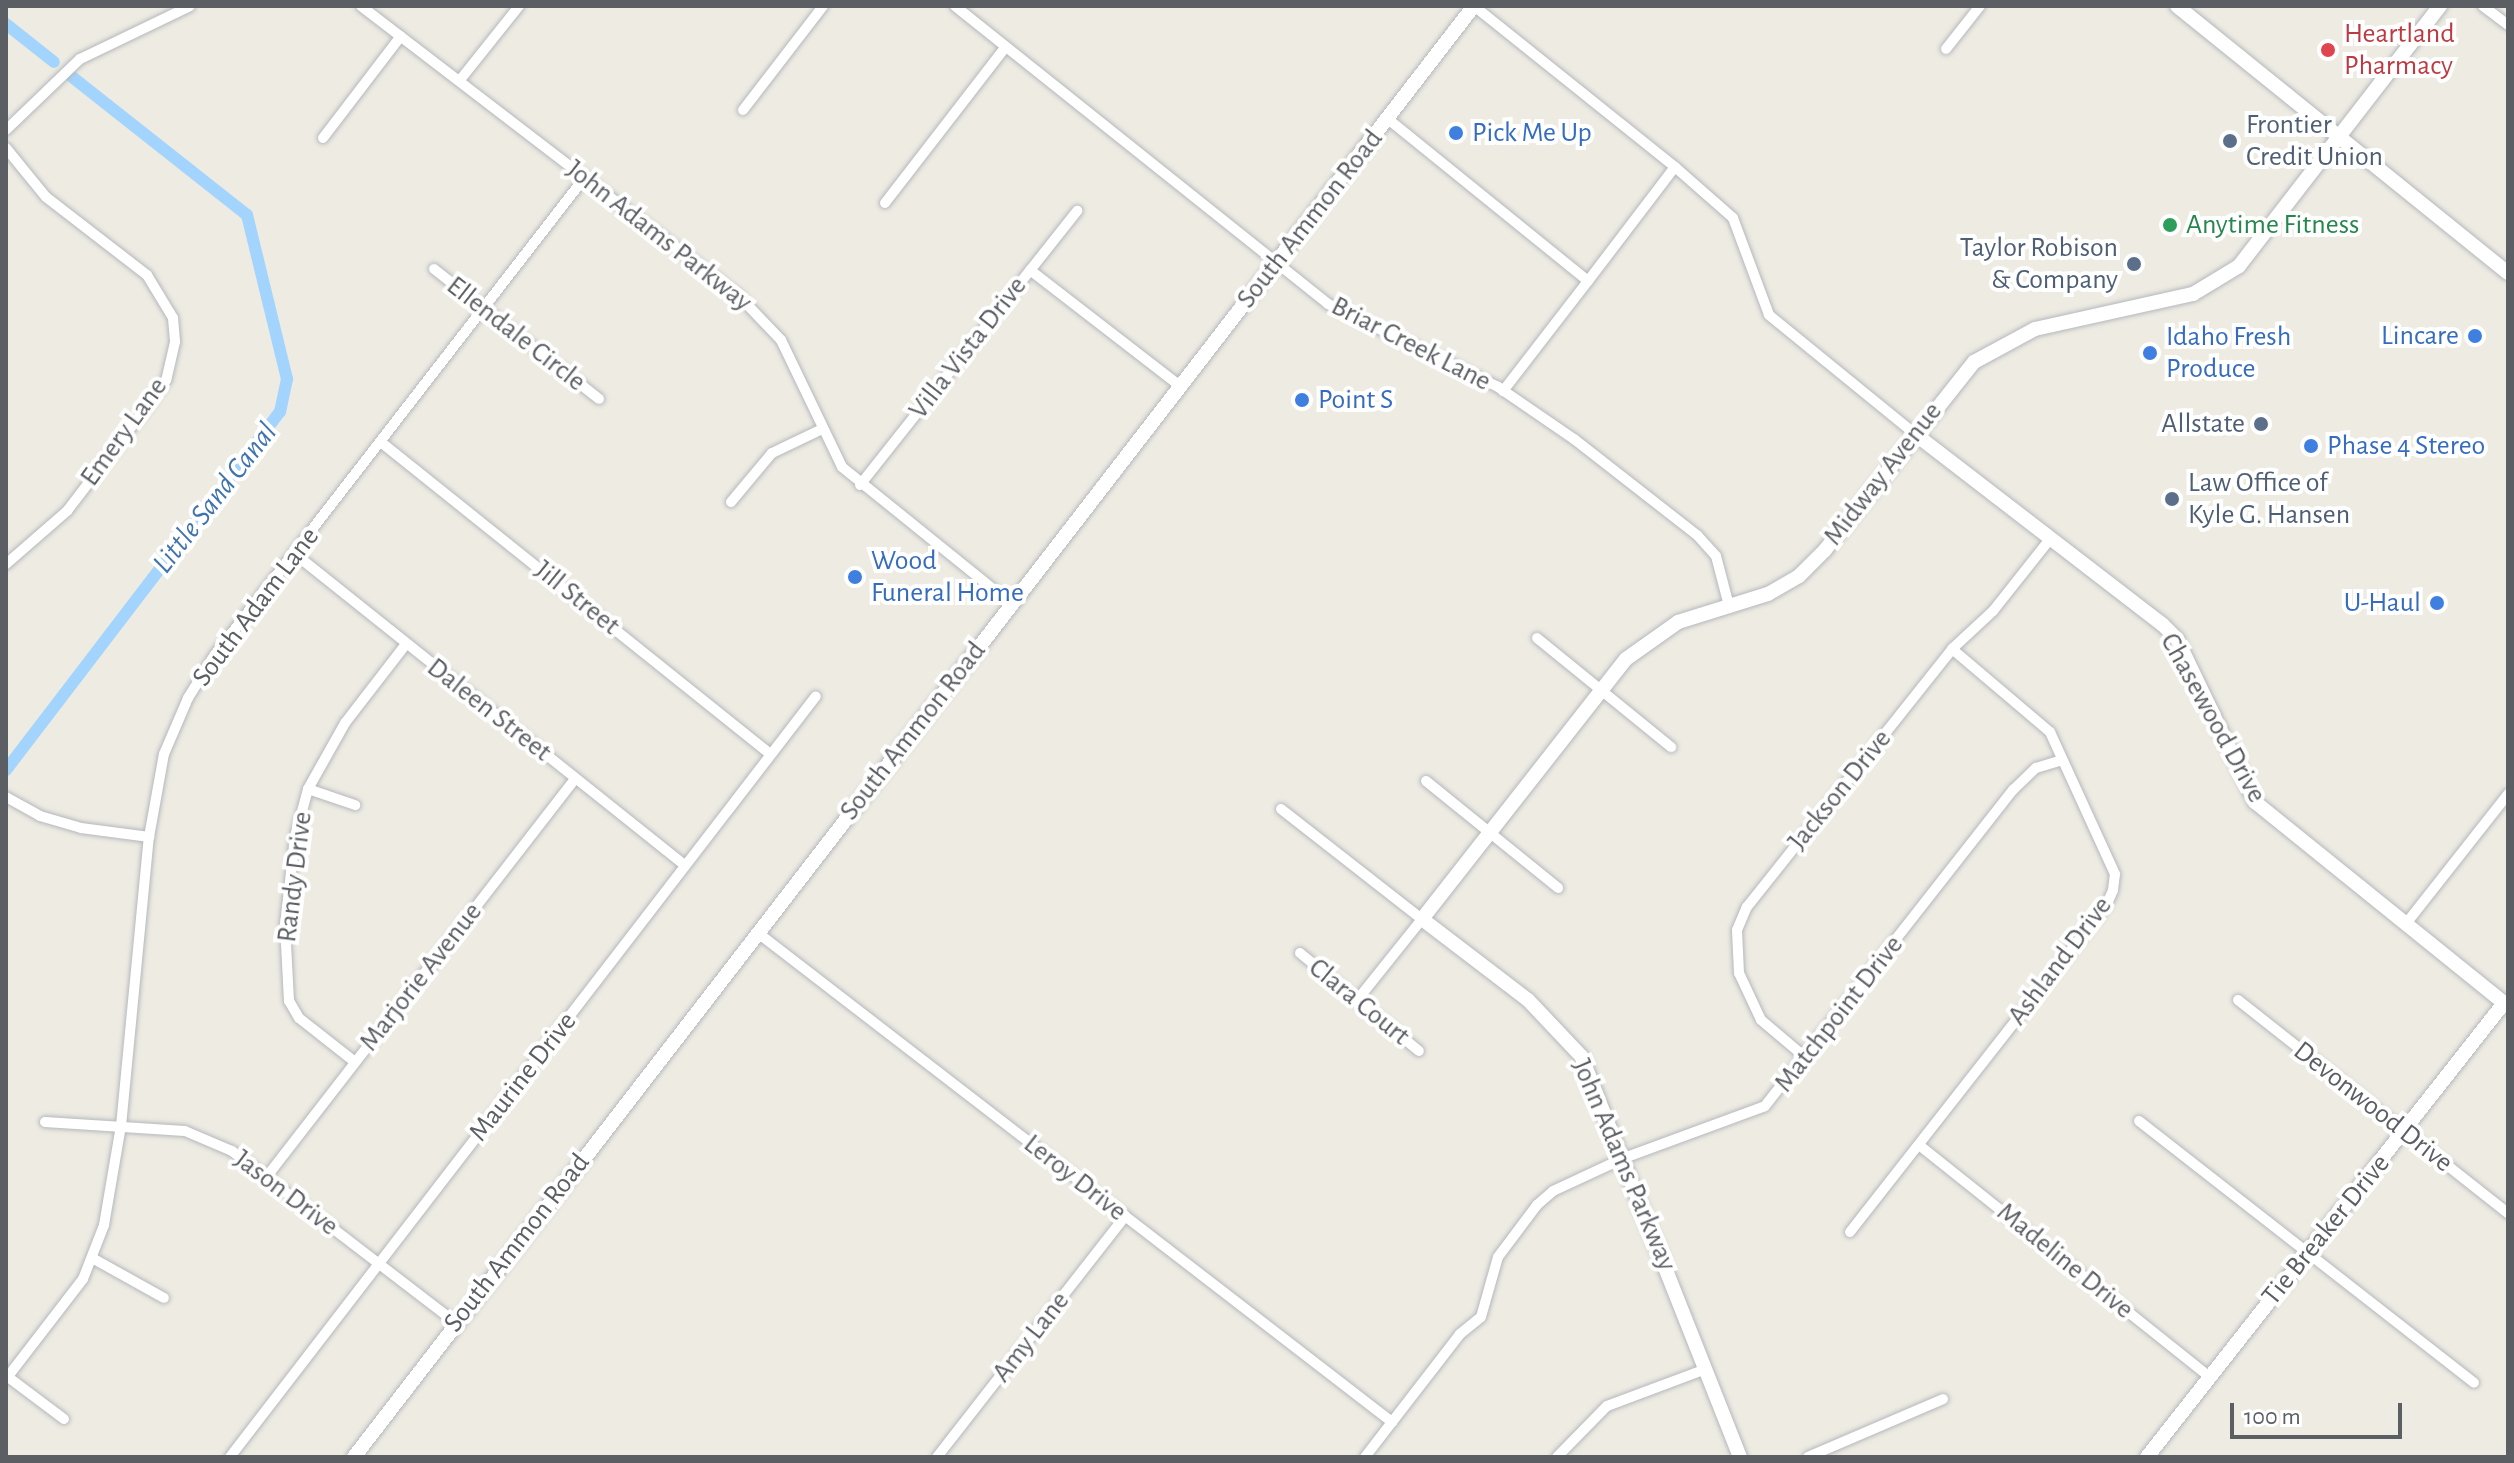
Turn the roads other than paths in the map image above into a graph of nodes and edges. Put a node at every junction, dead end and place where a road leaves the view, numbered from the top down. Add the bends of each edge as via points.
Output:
1 (190, 6) edge
2 (361, 6) edge
3 (519, 6) edge
4 (823, 6) edge
5 (955, 6) edge
6 (1474, 6) edge
7 (1980, 6) edge
8 (2440, 6) edge
9 (2483, 6) edge
10 (2184, 8) edge
11 (2508, 25) edge
12 (401, 36) junction
13 (1005, 48) junction
14 (1946, 49) dead end
15 (460, 80) junction
16 (743, 110) dead end
17 (1388, 119) junction
18 (6, 130) edge
19 (2338, 137) junction
20 (323, 138) dead end
21 (6, 148) edge
22 (1675, 167) junction
23 (585, 177) junction
24 (885, 203) dead end
25 (1077, 211) dead end
26 (1274, 264) junction
27 (434, 269) dead end
28 (1030, 270) junction
29 (2508, 273) edge
30 (1588, 281) junction
31 (484, 309) junction
32 (1179, 385) junction
33 (1503, 391) junction
34 (599, 399) dead end
35 (820, 430) junction
36 (1915, 434) junction
37 (382, 443) junction
38 (860, 485) junction
39 (731, 502) dead end
40 (2050, 539) junction
41 (295, 554) junction
42 (6, 564) edge
43 (1012, 604) junction
44 (1729, 606) junction
45 (1537, 638) dead end
46 (406, 644) junction
47 (1952, 649) junction
48 (1601, 691) junction
49 (816, 696) dead end
50 (1671, 747) dead end
51 (770, 754) junction
52 (2062, 760) junction
53 (575, 779) junction
54 (1426, 781) dead end
55 (308, 789) junction
56 (2508, 794) edge
57 (6, 797) edge
58 (355, 805) dead end
59 (1281, 809) dead end
60 (1489, 833) junction
61 (149, 837) junction
62 (685, 865) junction
63 (1558, 888) dead end
64 (1422, 919) junction
65 (2405, 925) junction
66 (758, 933) junction
67 (1300, 953) dead end
68 (1358, 999) junction
69 (2238, 1000) dead end
70 (2506, 1004) edge
71 (1419, 1051) dead end
72 (1806, 1058) junction
73 (355, 1062) junction
74 (2139, 1121) dead end
75 (45, 1122) dead end
76 (121, 1126) junction
77 (2404, 1132) junction
78 (1919, 1145) junction
79 (1624, 1158) junction
80 (268, 1175) junction
81 (2508, 1213) edge
82 (1125, 1216) junction
83 (1850, 1232) dead end
84 (2307, 1253) junction
85 (94, 1259) junction
86 (377, 1263) junction
87 (164, 1298) dead end
88 (455, 1322) junction
89 (1706, 1369) junction
90 (2210, 1377) junction
91 (7, 1378) edge
92 (2474, 1383) dead end
93 (1943, 1399) dead end
94 (64, 1419) dead end
95 (1392, 1422) junction
96 (230, 1457) edge
97 (354, 1457) edge
98 (937, 1457) edge
99 (1365, 1457) edge
100 (1557, 1457) edge
101 (1740, 1457) edge
102 (1808, 1457) edge
103 (2147, 1457) edge

1 - 18 street via 80,59
2 - 12 street, John Adams Parkway
3 - 15 street
4 - 16 street
5 - 13 street, Briar Creek Lane
6 - 17 street, South Ammon Road
6 - 22 street
7 - 14 street
8 - 19 street, Midway Avenue
9 - 11 street
10 - 19 street
12 - 15 street, John Adams Parkway
12 - 20 street
13 - 24 street
13 - 26 street, Briar Creek Lane
15 - 23 street, John Adams Parkway
17 - 26 street, South Ammon Road
17 - 30 street
19 - 29 street
19 - 36 street, Midway Avenue via 2254,251 2214,284 2168,303 2035,329 2001,343 1962,372
21 - 42 street, Emery Lane via 46,197 147,275 173,318 175,342 166,380 145,409 67,511
22 - 30 street
22 - 36 street via 1733,218 1769,315
23 - 31 street, South Adam Lane
23 - 35 street, John Adams Parkway via 767,323 781,340
25 - 28 street, Villa Vista Drive
26 - 32 street, South Ammon Road
26 - 33 street, Briar Creek Lane via 1328,304
27 - 31 street, Ellendale Circle
28 - 32 street
28 - 38 street, Villa Vista Drive
30 - 33 street
31 - 34 street, Ellendale Circle
31 - 37 street, South Adam Lane
32 - 43 street, South Ammon Road
33 - 44 street, Briar Creek Lane via 1545,417 1698,536 1720,565
35 - 38 street, John Adams Parkway
35 - 39 street via 772,453
36 - 40 street, Chasewood Drive
36 - 44 street, Midway Avenue via 1799,576 1768,594
37 - 41 street, South Adam Lane
37 - 51 street, Jill Street
38 - 43 street, John Adams Parkway
40 - 47 street, Jackson Drive via 1993,611
40 - 65 street, Chasewood Drive via 2177,639 2255,802
41 - 46 street, Daleen Street
41 - 61 street, South Adam Lane via 188,698 164,754
43 - 66 street, South Ammon Road
44 - 48 street, Midway Avenue via 1678,622 1651,639
45 - 48 street
46 - 53 street, Daleen Street
46 - 55 street, Randy Drive via 345,723
47 - 52 street, Ashland Drive via 2044,726
47 - 72 street, Jackson Drive via 1747,907 1737,930 1739,973 1761,1020
48 - 50 street
48 - 60 street, Midway Avenue
49 - 51 street, Maurine Drive
51 - 62 street, Maurine Drive
52 - 72 street, Matchpoint Drive via 2036,768 2013,790
52 - 78 street, Ashland Drive via 2115,874 2113,890 2106,906
53 - 62 street, Daleen Street
53 - 73 street, Marjorie Avenue
54 - 60 street
55 - 58 street
55 - 73 street, Randy Drive via 295,837 285,983 299,1018
56 - 65 street
57 - 61 street via 40,816 81,828
59 - 64 street, John Adams Parkway
60 - 63 street
60 - 64 street, Midway Avenue
61 - 76 street, South Adam Lane
62 - 86 street, Maurine Drive
64 - 68 street, Midway Avenue
64 - 79 street, John Adams Parkway via 1555,1025 1594,1082
65 - 70 street, Chasewood Drive
66 - 82 street, Leroy Drive
66 - 88 street, South Ammon Road
67 - 68 street, Clara Court
68 - 71 street, Clara Court
69 - 77 street, Devonwood Drive
70 - 77 street, Tie Breaker Drive
72 - 79 street, Matchpoint Drive via 1776,1096 1751,1114
73 - 80 street, Marjorie Avenue
74 - 84 street
75 - 76 street, Jason Drive
76 - 80 street, Jason Drive via 185,1131 232,1151
76 - 85 street, South Adam Lane
77 - 81 street, Devonwood Drive
77 - 84 street, Tie Breaker Drive
78 - 83 street, Ashland Drive
78 - 90 street, Madeline Drive
79 - 89 street, John Adams Parkway
79 - 95 street, Matchpoint Drive via 1553,1191 1522,1221 1498,1257 1488,1306
80 - 86 street, Jason Drive
82 - 95 street, Leroy Drive
82 - 98 street, Amy Lane
84 - 90 street, Tie Breaker Drive
84 - 92 street
85 - 87 street
85 - 91 street, South Adam Lane
86 - 88 street, Jason Drive
86 - 96 street, Maurine Drive
88 - 97 street, South Ammon Road
89 - 100 street via 1607,1406
89 - 101 street, John Adams Parkway
90 - 103 street, Tie Breaker Drive
91 - 94 street
93 - 102 street
95 - 99 street, Matchpoint Drive

